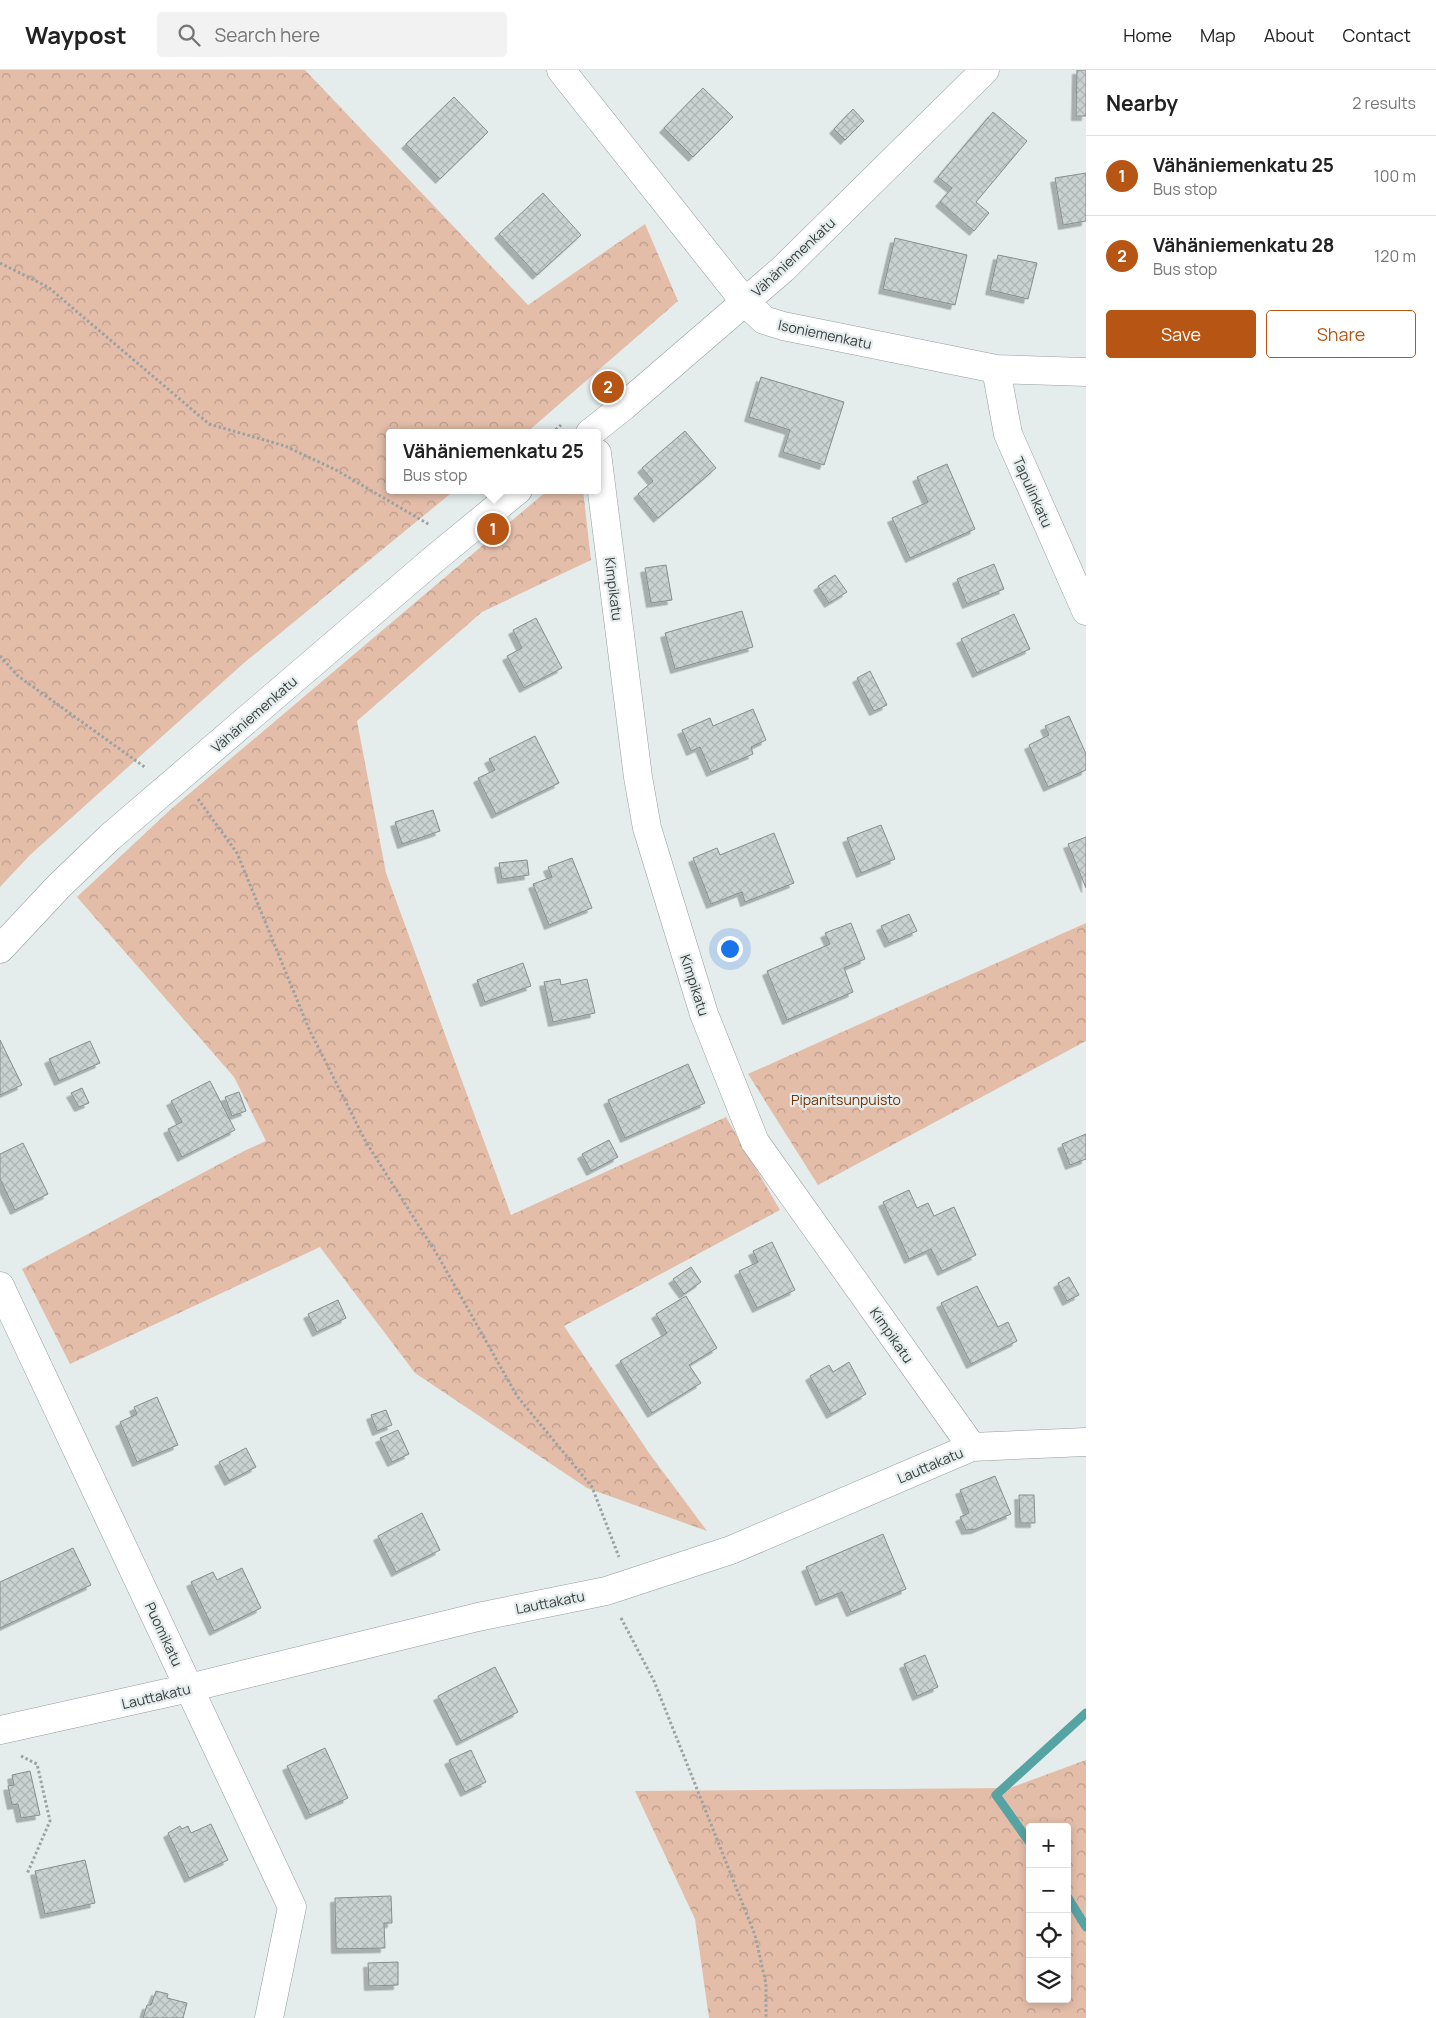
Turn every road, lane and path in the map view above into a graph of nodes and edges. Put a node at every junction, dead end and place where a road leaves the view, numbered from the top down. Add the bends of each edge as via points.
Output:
1 (561, 70) edge
2 (985, 70) edge
3 (0, 263) edge
4 (745, 302) junction
5 (996, 369) junction
6 (1086, 372) edge
7 (601, 431) edge
8 (601, 491) edge
9 (513, 494) edge
10 (432, 526) dead end
11 (1086, 611) edge
12 (0, 656) edge
13 (150, 771) dead end
14 (181, 776) junction
15 (0, 948) edge
16 (0, 1286) edge
17 (1086, 1442) edge
18 (972, 1447) junction
19 (618, 1587) junction
20 (190, 1688) junction
21 (0, 1730) edge
22 (18, 1754) dead end
23 (26, 1874) dead end
24 (269, 2018) edge
25 (766, 2018) edge

1 - 4 street, Isoniemenkatu
2 - 4 street, Vähäniemenkatu via 783,269
3 - 10 path via 48,287 209,424 285,446 336,470
4 - 5 street, Isoniemenkatu via 764,320 783,326
4 - 7 street, Vähäniemenkatu
5 - 6 street, Isoniemenkatu
5 - 11 street, Tapulinkatu via 1008,434
8 - 18 street, Kimpikatu via 638,778 648,828 704,1014 755,1142
9 - 14 street, Vähäniemenkatu
12 - 13 path via 18,676
14 - 15 street, Vähäniemenkatu via 104,843
14 - 19 path via 237,853 309,1029 366,1142 438,1256 516,1396 592,1487
16 - 20 street, Puomikatu
17 - 18 street, Lauttakatu
18 - 19 street, Lauttakatu via 731,1550
19 - 20 street, Lauttakatu via 478,1617
19 - 25 path via 755,1935 766,1984
20 - 21 street, Lauttakatu
20 - 24 street, Puomikatu via 292,1907
22 - 23 path via 37,1764 50,1821

